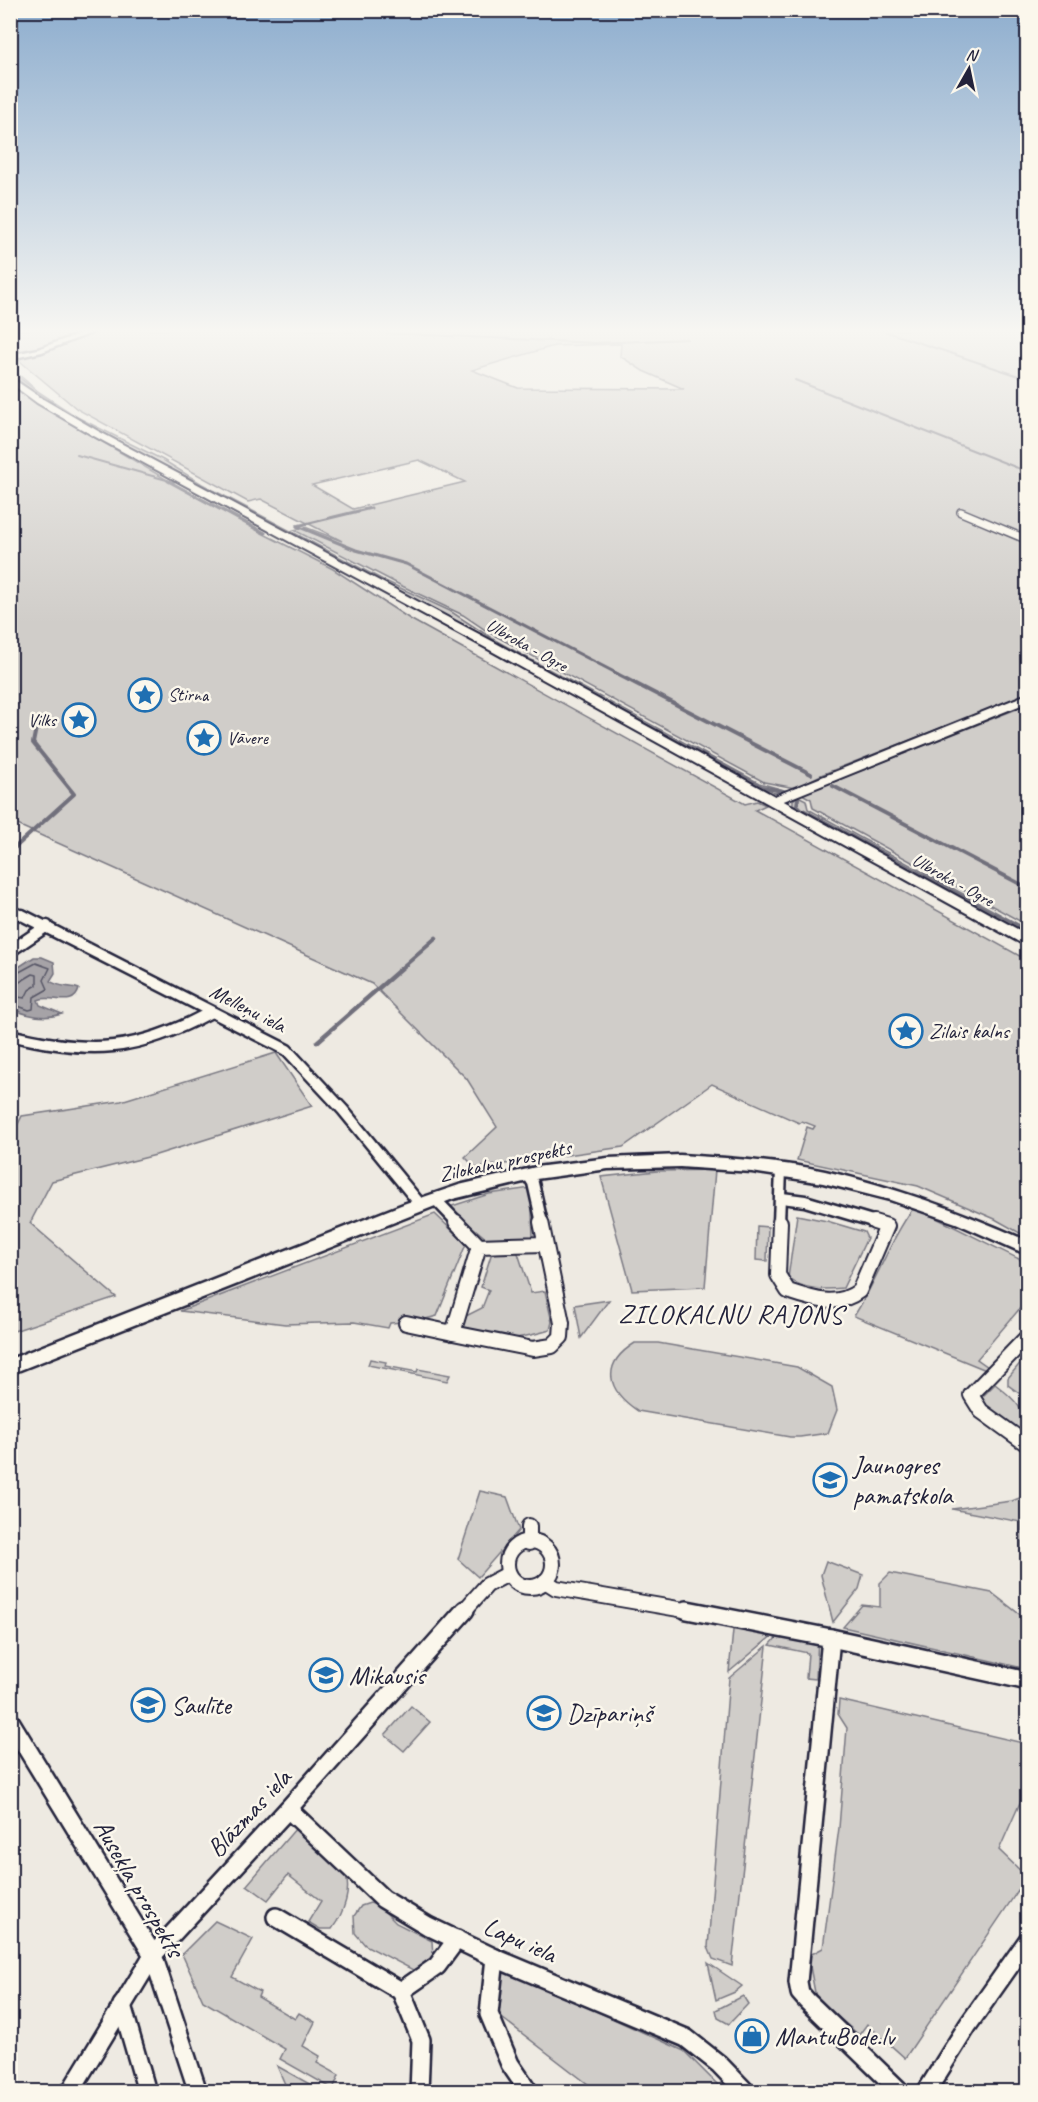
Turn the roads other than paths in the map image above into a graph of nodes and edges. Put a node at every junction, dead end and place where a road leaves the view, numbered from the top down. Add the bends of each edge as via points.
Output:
1 (87, 428) edge
2 (961, 512) dead end
3 (1028, 540) edge
4 (1028, 698) edge
5 (773, 801) junction
6 (10, 909) edge
7 (47, 926) junction
8 (1028, 942) edge
9 (10, 951) edge
10 (212, 1012) junction
11 (10, 1035) edge
12 (781, 1169) junction
13 (528, 1175) junction
14 (782, 1198) junction
15 (428, 1202) junction
16 (545, 1244) junction
17 (479, 1246) junction
18 (1028, 1249) edge
19 (406, 1323) dead end
20 (453, 1333) junction
21 (1028, 1336) edge
22 (10, 1367) edge
23 (1028, 1445) edge
24 (529, 1526) dead end
25 (529, 1543) junction
26 (508, 1574) junction
27 (545, 1581) junction
28 (831, 1638) junction
29 (1028, 1681) edge
30 (10, 1721) edge
31 (288, 1809) junction
32 (276, 1917) dead end
33 (457, 1939) junction
34 (1028, 1940) edge
35 (153, 1955) junction
36 (495, 1958) junction
37 (401, 1991) junction
38 (122, 2005) junction
39 (70, 2091) edge
40 (147, 2091) edge
41 (198, 2091) edge
42 (419, 2091) edge
43 (529, 2091) edge
44 (746, 2091) edge
45 (900, 2091) edge
46 (926, 2091) edge

1 - 5 main road, Ulbroka - Ogre
2 - 3 street
4 - 5 street
5 - 8 main road, Ulbroka - Ogre
6 - 7 street, Melleņu iela
7 - 9 street
7 - 10 street, Melleņu iela
10 - 11 street via 130,1045 71,1047
10 - 15 street, Melleņu iela via 295,1056
12 - 13 main road, Zilokalnu prospekts via 723,1162 654,1162
12 - 14 street
12 - 18 main road, Zilokalnu prospekts via 865,1185 917,1200
13 - 15 main road, Zilokalnu prospekts via 464,1189
13 - 16 street
14 - 14 street via 805,1201 887,1226 859,1291 851,1299 813,1299 788,1291 778,1275
15 - 17 street, Melleņu iela
15 - 22 main road, Zilokalnu prospekts
16 - 17 street
16 - 20 street via 562,1323 561,1337 552,1346 533,1349
17 - 20 street
19 - 20 street
21 - 23 street via 971,1395 983,1412
24 - 25 street
25 - 26 street via 509,1554
25 - 27 street via 546,1548 553,1558 553,1570
26 - 27 street via 523,1585
26 - 31 street, Blāzmas iela via 487,1585
27 - 28 street via 556,1588
28 - 29 street
28 - 45 street via 798,1982 807,2001
30 - 35 street, Ausekļa prospekts
31 - 33 street, Lapu iela via 383,1899
31 - 35 street, Blāzmas iela
32 - 37 street
33 - 36 street, Lapu iela
33 - 37 street via 437,1966
34 - 46 street
35 - 38 street, Blāzmas iela
35 - 41 street, Ausekļa prospekts
36 - 43 street via 489,2014 510,2064
36 - 44 street, Lapu iela via 686,2038
37 - 42 street via 421,2040
38 - 39 street, Blāzmas iela
38 - 40 street

